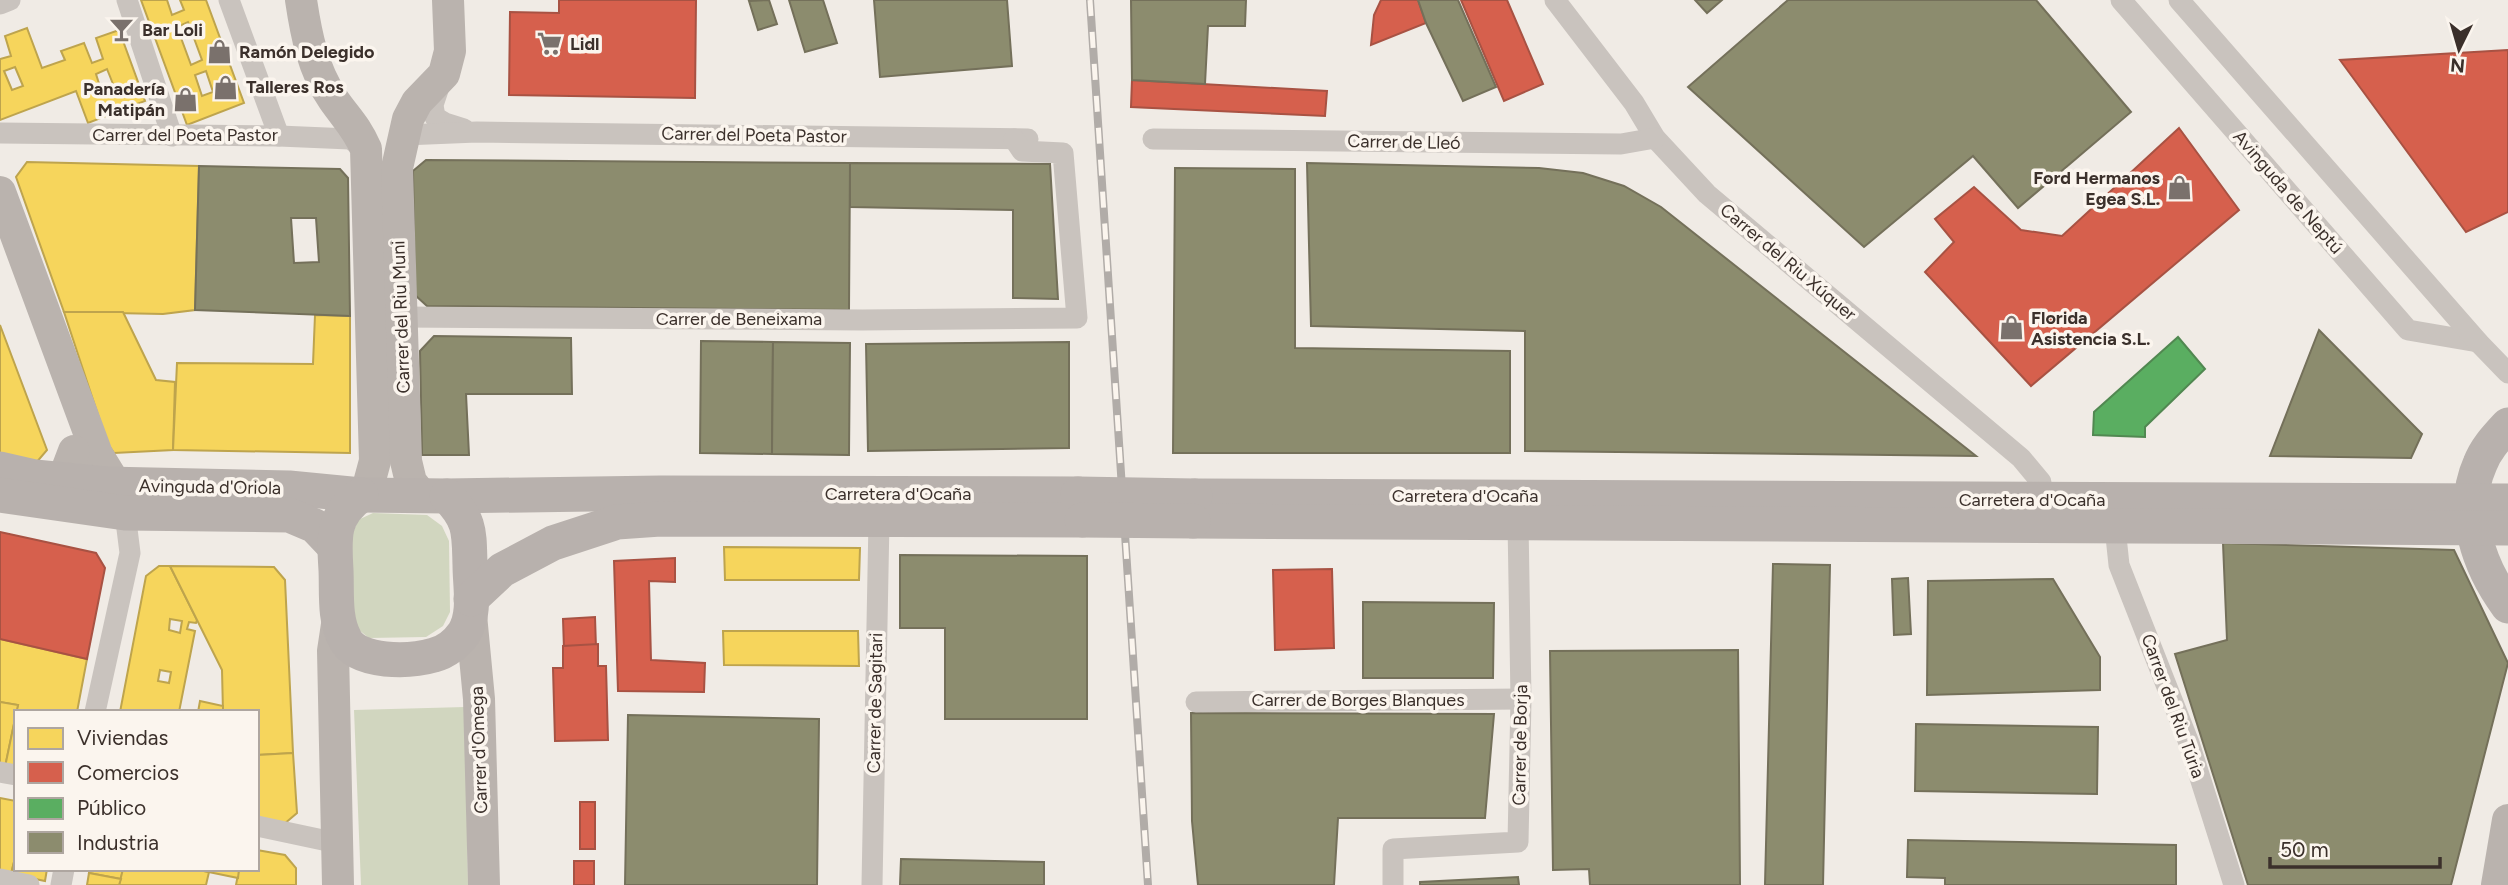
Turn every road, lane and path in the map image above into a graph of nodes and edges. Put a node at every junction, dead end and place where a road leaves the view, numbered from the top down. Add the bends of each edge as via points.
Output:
1 (10, 0) edge
2 (127, 0) edge
3 (229, 0) edge
4 (301, 0) edge
5 (448, 0) edge
6 (1555, 0) edge
7 (2121, 0) edge
8 (2179, 0) edge
9 (0, 4) edge
10 (444, 74) junction
11 (477, 132) junction
12 (0, 133) edge
13 (172, 135) junction
14 (404, 135) junction
15 (279, 136) junction
16 (362, 138) junction
17 (1655, 138) junction
18 (1153, 139) dead end
19 (0, 192) edge
20 (0, 245) edge
21 (401, 317) junction
22 (1077, 318) joint
23 (2478, 342) junction
24 (2508, 373) edge
25 (2508, 425) edge
26 (69, 465) junction
27 (0, 469) edge
28 (116, 494) junction
29 (0, 495) edge
30 (361, 495) junction
31 (435, 496) junction
32 (1493, 496) junction
33 (2041, 500) junction
34 (2508, 501) edge
35 (1080, 507) junction
36 (1194, 508) junction
37 (2485, 519) edge
38 (879, 520) junction
39 (1517, 523) junction
40 (2115, 527) junction
41 (334, 546) junction
42 (2508, 606) edge
43 (471, 607) junction
44 (338, 618) junction
45 (1521, 699) junction
46 (1196, 702) dead end
47 (95, 710) edge
48 (2508, 820) edge
49 (259, 826) edge
50 (337, 843) junction
51 (0, 879) edge
52 (30, 885) edge
53 (338, 885) edge
54 (484, 885) edge
55 (872, 885) edge
56 (1393, 885) edge
57 (2234, 885) edge
58 (2497, 885) edge

1 - 9 street
2 - 13 street
3 - 15 street
4 - 16 street via 315,65 332,98
5 - 10 street via 450,51
6 - 17 street, Carrer del Riu Xúquer via 1634,103
7 - 23 street, Avinguda de Neptú via 2408,330
8 - 23 street
10 - 11 street, Carrer del Poeta Pastor via 433,105 435,117
10 - 14 street, Carrer del Riu Muni via 417,102
11 - 14 street, Carrer del Poeta Pastor
11 - 22 street, Carrer del Poeta Pastor via 1023,139 1022,151 1063,153
12 - 13 street, Carrer del Poeta Pastor
13 - 15 street, Carrer del Poeta Pastor
14 - 16 street
14 - 21 street, Carrer del Riu Muni via 397,168
15 - 16 street, Carrer del Poeta Pastor
16 - 30 street, Carrer del Riu Muni via 375,461
17 - 18 street, Carrer de Lleó via 1621,144
17 - 33 street, Carrer del Riu Xúquer via 1707,194 2021,458 2041,482
19 - 28 street
20 - 26 street
21 - 22 street, Carrer de Beneixama
21 - 31 street, Carrer del Riu Muni via 406,461 411,482
23 - 24 street
25 - 37 main road via 2491,443 2473,489
26 - 27 main road, Avinguda d'Oriola via 35,477
26 - 28 main road, Avinguda d'Oriola
28 - 29 main road, Avinguda d'Oriola
28 - 30 main road, Avinguda d'Oriola via 289,488
28 - 41 main road, Avinguda d'Oriola via 289,515 315,526
28 - 47 street via 130,553
30 - 31 main road, Avinguda d'Oriola
30 - 41 main road via 342,512
31 - 35 main road, Carretera d'Ocaña via 661,493
31 - 43 main road, Carrer d'Omega via 462,512 469,530
32 - 33 main road, Carretera d'Ocaña
32 - 36 main road, Carretera d'Ocaña
32 - 39 street
33 - 37 main road, Carretera d'Ocaña
34 - 37 main road, Carretera d'Ocaña
35 - 36 main road, Carretera d'Ocaña, bridge
35 - 38 main road, Carretera d'Ocaña
36 - 39 main road, Carretera d'Ocaña
37 - 40 main road, Carretera d'Ocaña
37 - 42 main road via 2479,557
38 - 43 main road, Carretera d'Ocaña via 617,522 527,555 502,570
38 - 55 street, Carrer de Sagitari
39 - 40 main road, Carretera d'Ocaña
39 - 45 street, Carrer de Borja
40 - 57 street, Carrer del Riu Túria via 2119,565 2189,743
41 - 44 main road
43 - 44 main road via 464,632 454,645 436,655 402,659 356,652 345,640
43 - 54 street, Carrer d'Omega via 479,699
44 - 50 street via 333,651
45 - 46 street, Carrer de Borges Blanques
45 - 56 street, Carrer de Borja via 1518,842 1393,849
48 - 58 street
49 - 50 street
50 - 53 street
51 - 52 street

